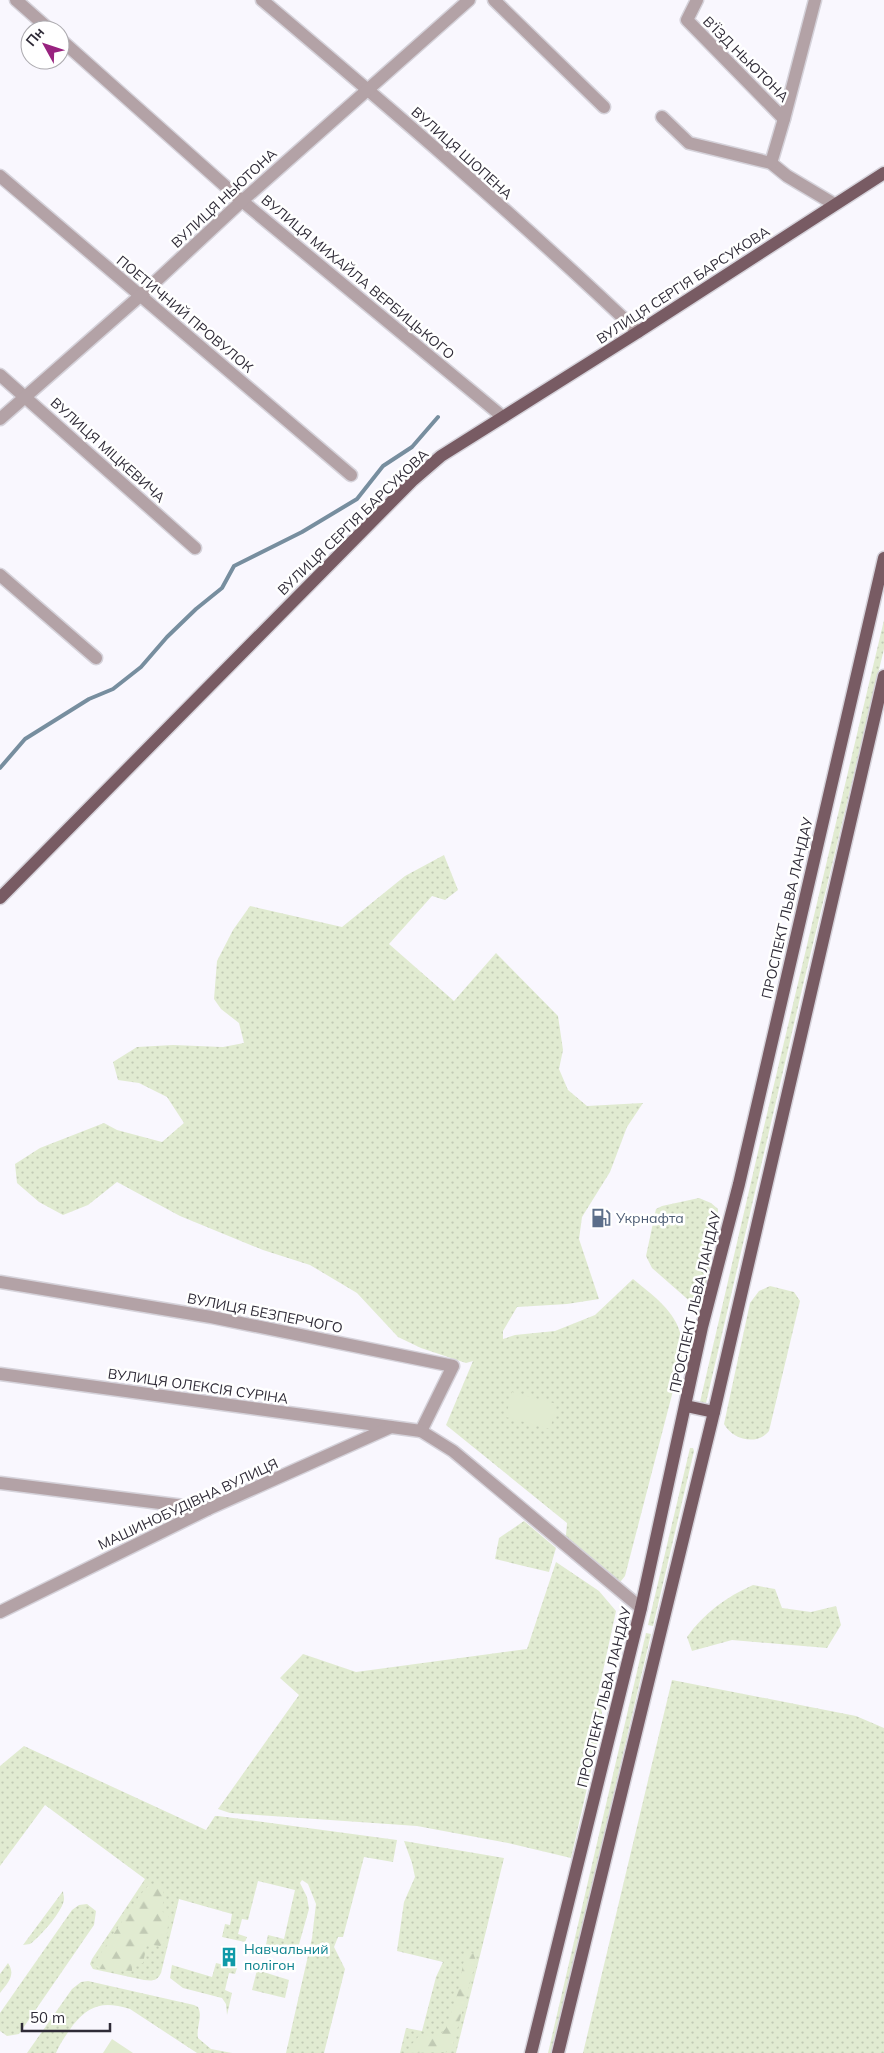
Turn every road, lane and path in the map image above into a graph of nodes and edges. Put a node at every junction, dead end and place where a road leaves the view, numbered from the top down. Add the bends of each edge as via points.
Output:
1 (16, 0) edge
2 (262, 0) edge
3 (469, 0) edge
4 (494, 0) edge
5 (697, 0) edge
6 (815, 0) edge
7 (39, 20) edge
8 (70, 48) edge
9 (368, 89) junction
10 (604, 107) dead end
11 (662, 117) dead end
12 (784, 119) junction
13 (771, 163) junction
14 (884, 173) edge
15 (0, 176) edge
16 (242, 201) junction
17 (834, 204) junction
18 (140, 296) junction
19 (638, 332) junction
20 (0, 374) edge
21 (25, 396) junction
22 (504, 417) junction
23 (0, 419) edge
24 (351, 474) dead end
25 (195, 548) dead end
26 (884, 558) edge
27 (0, 575) edge
28 (96, 658) dead end
29 (884, 676) edge
30 (0, 898) edge
31 (0, 1282) edge
32 (0, 1374) edge
33 (686, 1406) junction
34 (714, 1412) junction
35 (391, 1427) junction
36 (421, 1431) junction
37 (0, 1483) edge
38 (208, 1509) junction
39 (641, 1608) junction
40 (0, 1612) edge
41 (531, 2053) edge
42 (558, 2053) edge

1 - 7 street
2 - 9 street, ВУЛИЦЯ ШОПЕНА
3 - 9 street, ВУЛИЦЯ НЬЮТОНА
4 - 10 street
5 - 12 street, В’ЇЗД НЬЮТОНА via 687,20
6 - 12 street
8 - 16 street, ВУЛИЦЯ МИХАЙЛА ВЕРБИЦЬКОГО
9 - 16 street, ВУЛИЦЯ НЬЮТОНА
9 - 19 street, ВУЛИЦЯ ШОПЕНА
11 - 13 street via 689,143
12 - 13 street
13 - 17 street
14 - 17 main road, ВУЛИЦЯ СЕРГІЯ БАРСУКОВА
15 - 18 street, ПОЕТИЧНИЙ ПРОВУЛОК
16 - 18 street, ВУЛИЦЯ НЬЮТОНА
16 - 22 street, ВУЛИЦЯ МИХАЙЛА ВЕРБИЦЬКОГО
17 - 19 main road, ВУЛИЦЯ СЕРГІЯ БАРСУКОВА
18 - 21 street, ВУЛИЦЯ НЬЮТОНА
18 - 24 street, ПОЕТИЧНИЙ ПРОВУЛОК
19 - 22 main road, ВУЛИЦЯ СЕРГІЯ БАРСУКОВА
20 - 21 street, ВУЛИЦЯ МІЦКЕВИЧА
21 - 23 street, ВУЛИЦЯ НЬЮТОНА
21 - 25 street, ВУЛИЦЯ МІЦКЕВИЧА
22 - 30 main road, ВУЛИЦЯ СЕРГІЯ БАРСУКОВА via 442,456 412,481
26 - 33 main road, ПРОСПЕКТ ЛЬВА ЛАНДАУ
27 - 28 street
29 - 34 main road
31 - 36 street, ВУЛИЦЯ БЕЗПЕРЧОГО via 211,1316 453,1366
32 - 35 street, ВУЛИЦЯ ОЛЕКСІЯ СУРІНА
33 - 34 main road
33 - 39 main road, ПРОСПЕКТ ЛЬВА ЛАНДАУ
34 - 42 main road
35 - 36 street, ВУЛИЦЯ ОЛЕКСІЯ СУРІНА
35 - 38 street, МАШИНОБУДІВНА ВУЛИЦЯ
36 - 39 street via 449,1448
37 - 38 street
38 - 40 street, МАШИНОБУДІВНА ВУЛИЦЯ
39 - 41 main road, ПРОСПЕКТ ЛЬВА ЛАНДАУ

